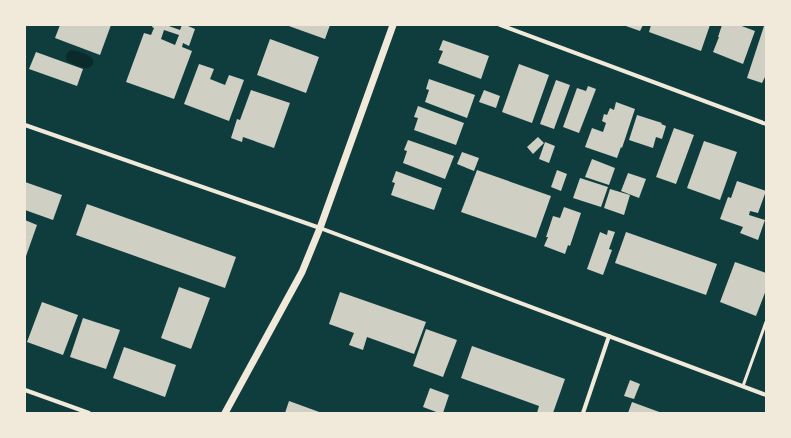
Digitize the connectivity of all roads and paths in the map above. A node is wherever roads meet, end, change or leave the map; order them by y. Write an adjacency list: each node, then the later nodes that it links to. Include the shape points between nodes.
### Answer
1 (393, 25): 5 (street)
2 (500, 25): 3 (street)
3 (766, 124)
4 (25, 125): 5 (street)
5 (320, 228): 7 (street); 12 (street, via 302,272)
6 (766, 322): 8 (lane)
7 (609, 336): 8 (street); 13 (street)
8 (742, 386): 10 (street)
9 (25, 390): 11 (street)
10 (766, 395)
11 (89, 413)
12 (224, 413)
13 (583, 413)

